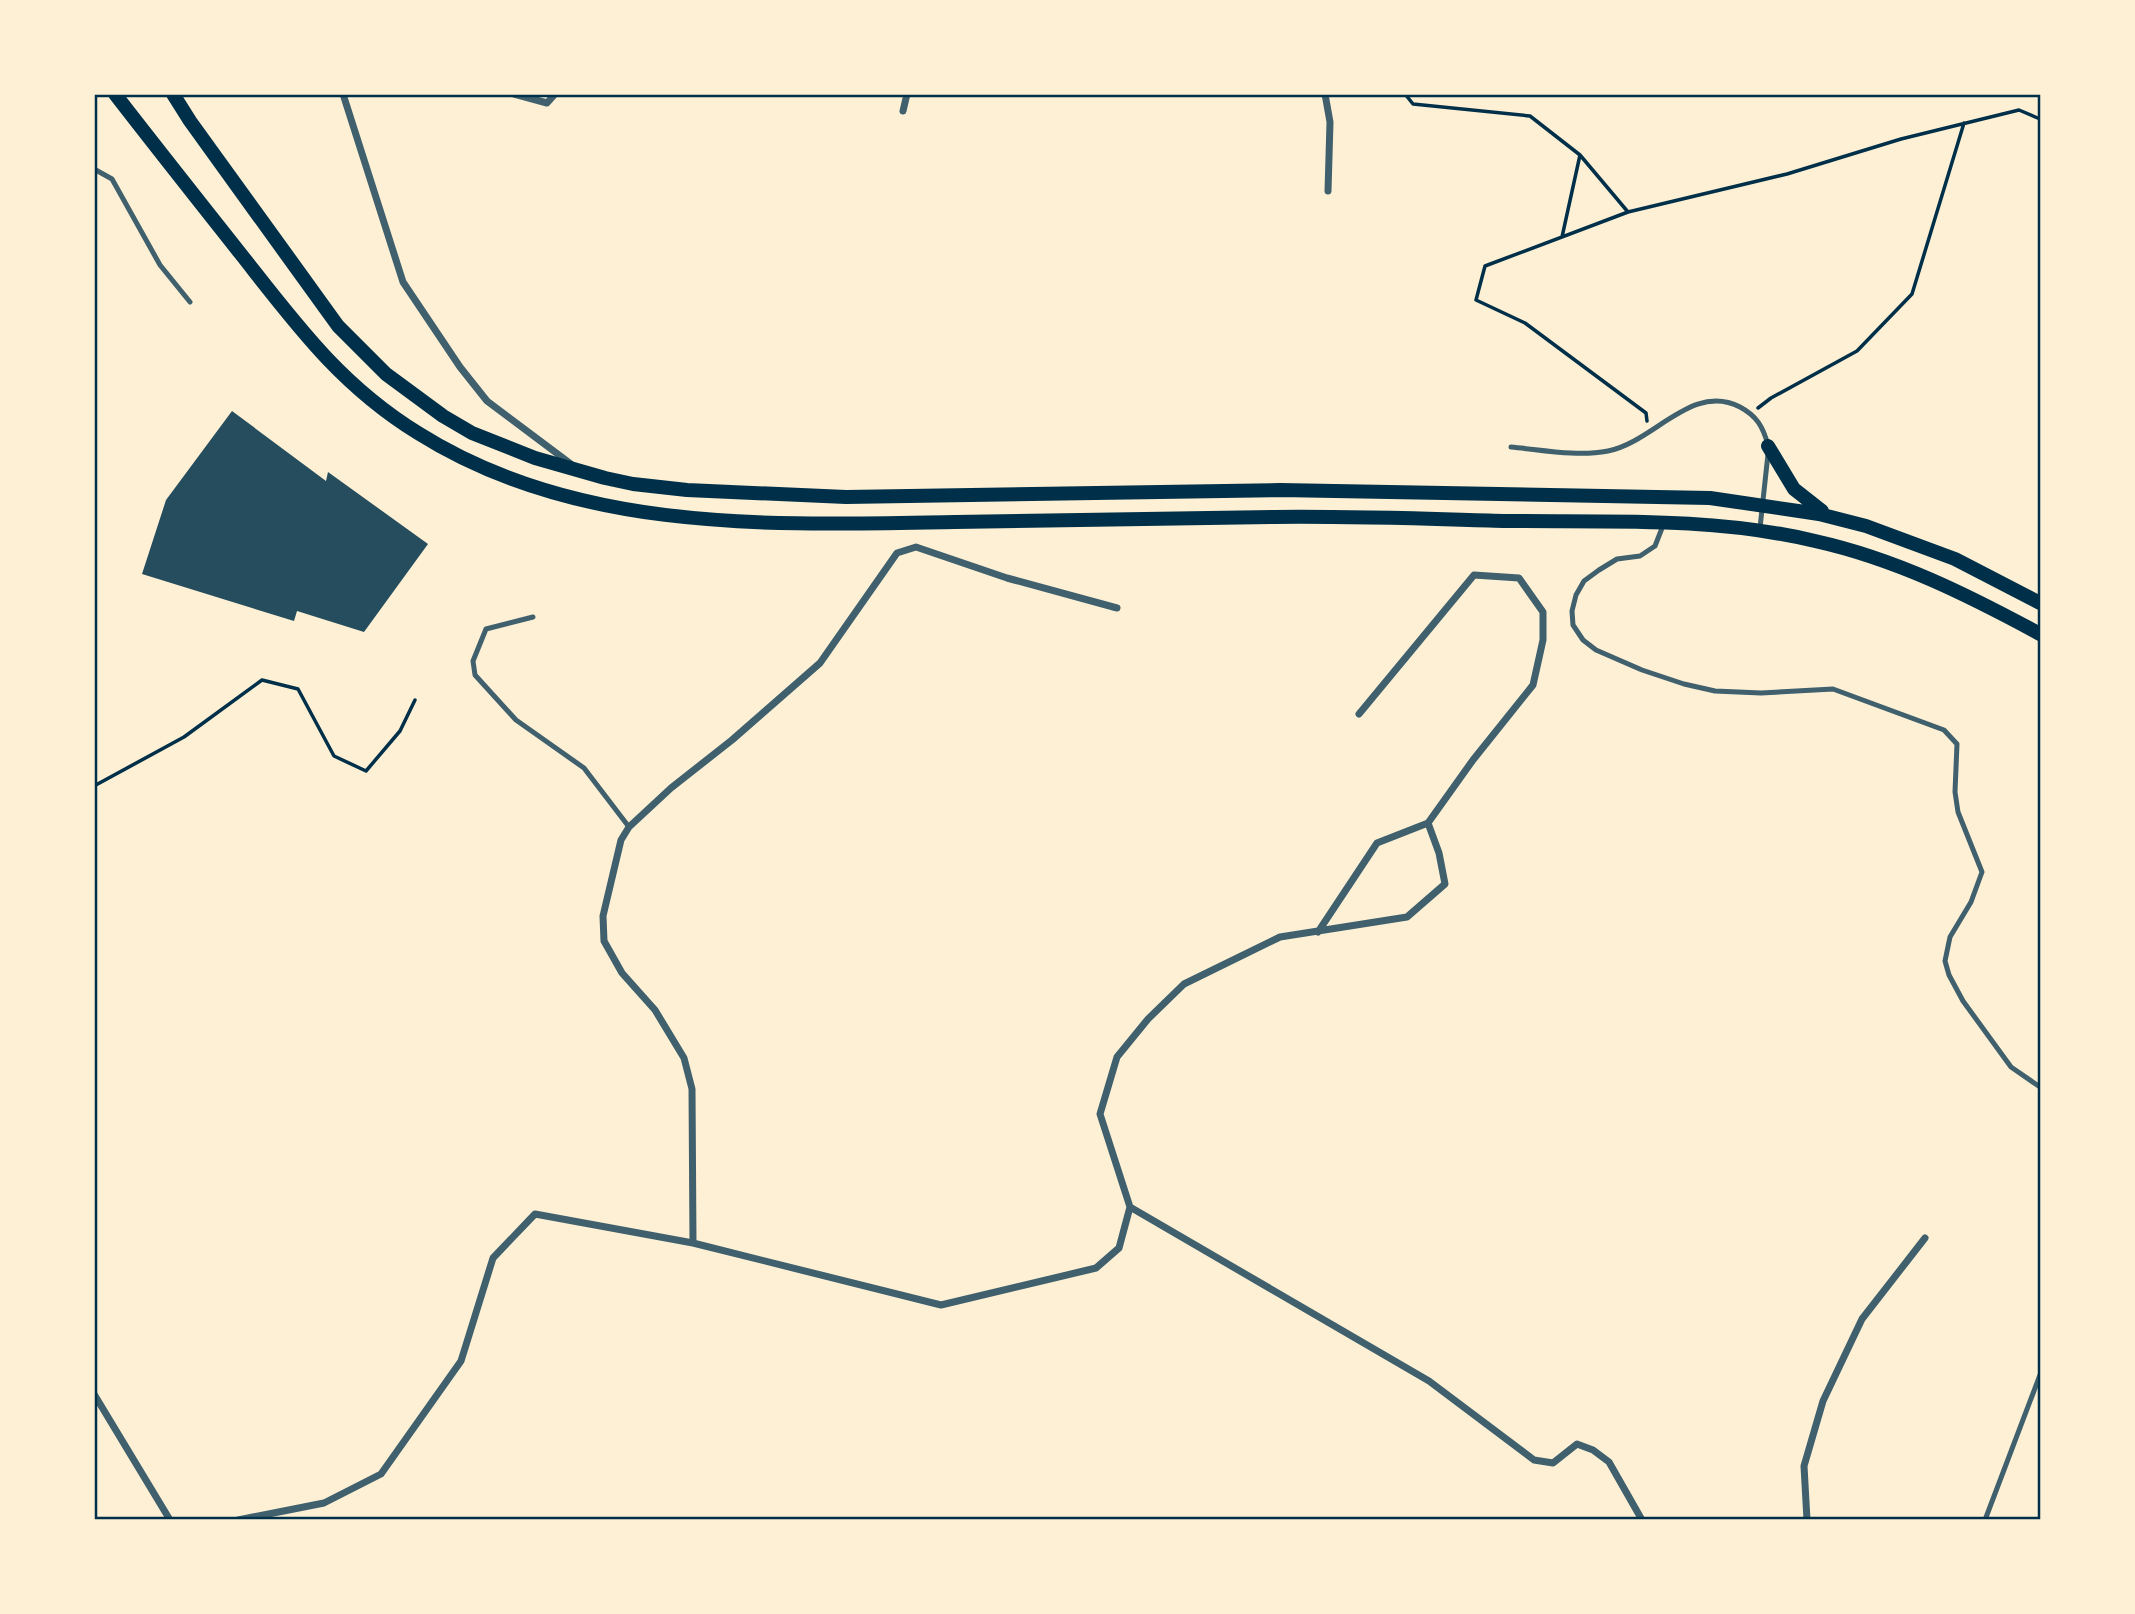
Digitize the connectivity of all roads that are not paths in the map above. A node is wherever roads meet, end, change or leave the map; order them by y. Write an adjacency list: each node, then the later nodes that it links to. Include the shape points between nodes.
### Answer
1 (115, 94): 17 (main road, via 304,334 351,384 421,435 461,457 557,493 641,513 750,522 1280,517)
2 (173, 94): 14 (main road, via 338,326 386,374 472,433)
3 (343, 94): 14 (street, via 403,282 487,401)
4 (514, 94): 5 (street, via 547,103)
5 (555, 94)
6 (907, 94): 8 (street)
7 (1325, 94): 10 (street, via 1330,122)
8 (903, 111)
9 (94, 169): 11 (lane, via 112,179 160,265)
10 (1328, 191)
11 (190, 302)
12 (1768, 446): 13 (lane, via 1763,428 1751,413 1716,400 1700,402 1609,451); 15 (lane); 16 (main road, via 1794,489)
13 (1511, 447)
14 (582, 472): 15 (main road, via 656,488 751,495 1280,490 1665,496)
15 (1762, 504): 16 (main road); 18 (lane)
16 (1832, 517): 19 (main road, via 1955,559)
17 (1664, 523): 18 (main road); 27 (lane, via 1655,546 1640,556 1617,559 1584,581 1576,595 1573,625 1596,650 1684,684 1715,691 1833,689 1944,730 1957,744 1958,812 1982,872 1950,937 1945,961 1963,1001 2011,1067)
18 (1760, 531): 22 (main road, via 1813,540 1909,570)
19 (2040, 603)
20 (1117, 608): 25 (street, via 1007,579 916,547 897,553 820,663)
21 (533, 617): 25 (lane, via 486,629 473,661 475,676 516,720 584,768)
22 (2040, 634)
23 (1359, 714): 24 (street, via 1474,575 1519,578 1544,612 1533,685)
24 (1428, 823): 26 (street, via 1377,843); 26 (street, via 1445,884 1407,917)
25 (629, 827): 30 (street, via 611,876 603,916 604,942 684,1058 692,1088)
26 (1318, 932): 28 (street, via 1280,937 1184,984 1117,1057 1100,1114)
27 (2040, 1087)
28 (1130, 1207): 30 (street, via 1119,1248 1096,1268 941,1305); 35 (street, via 1429,1381 1534,1460 1553,1463 1577,1444 1592,1450 1609,1462)
29 (1925, 1238): 36 (street, via 1861,1319 1823,1401 1804,1466)
30 (693, 1243): 34 (street, via 535,1214 493,1258 461,1361 381,1474 324,1503)
31 (2040, 1375): 37 (lane)
32 (94, 1394): 33 (street)
33 (170, 1520)
34 (238, 1520)
35 (1642, 1520)
36 (1807, 1520)
37 (1985, 1520)

